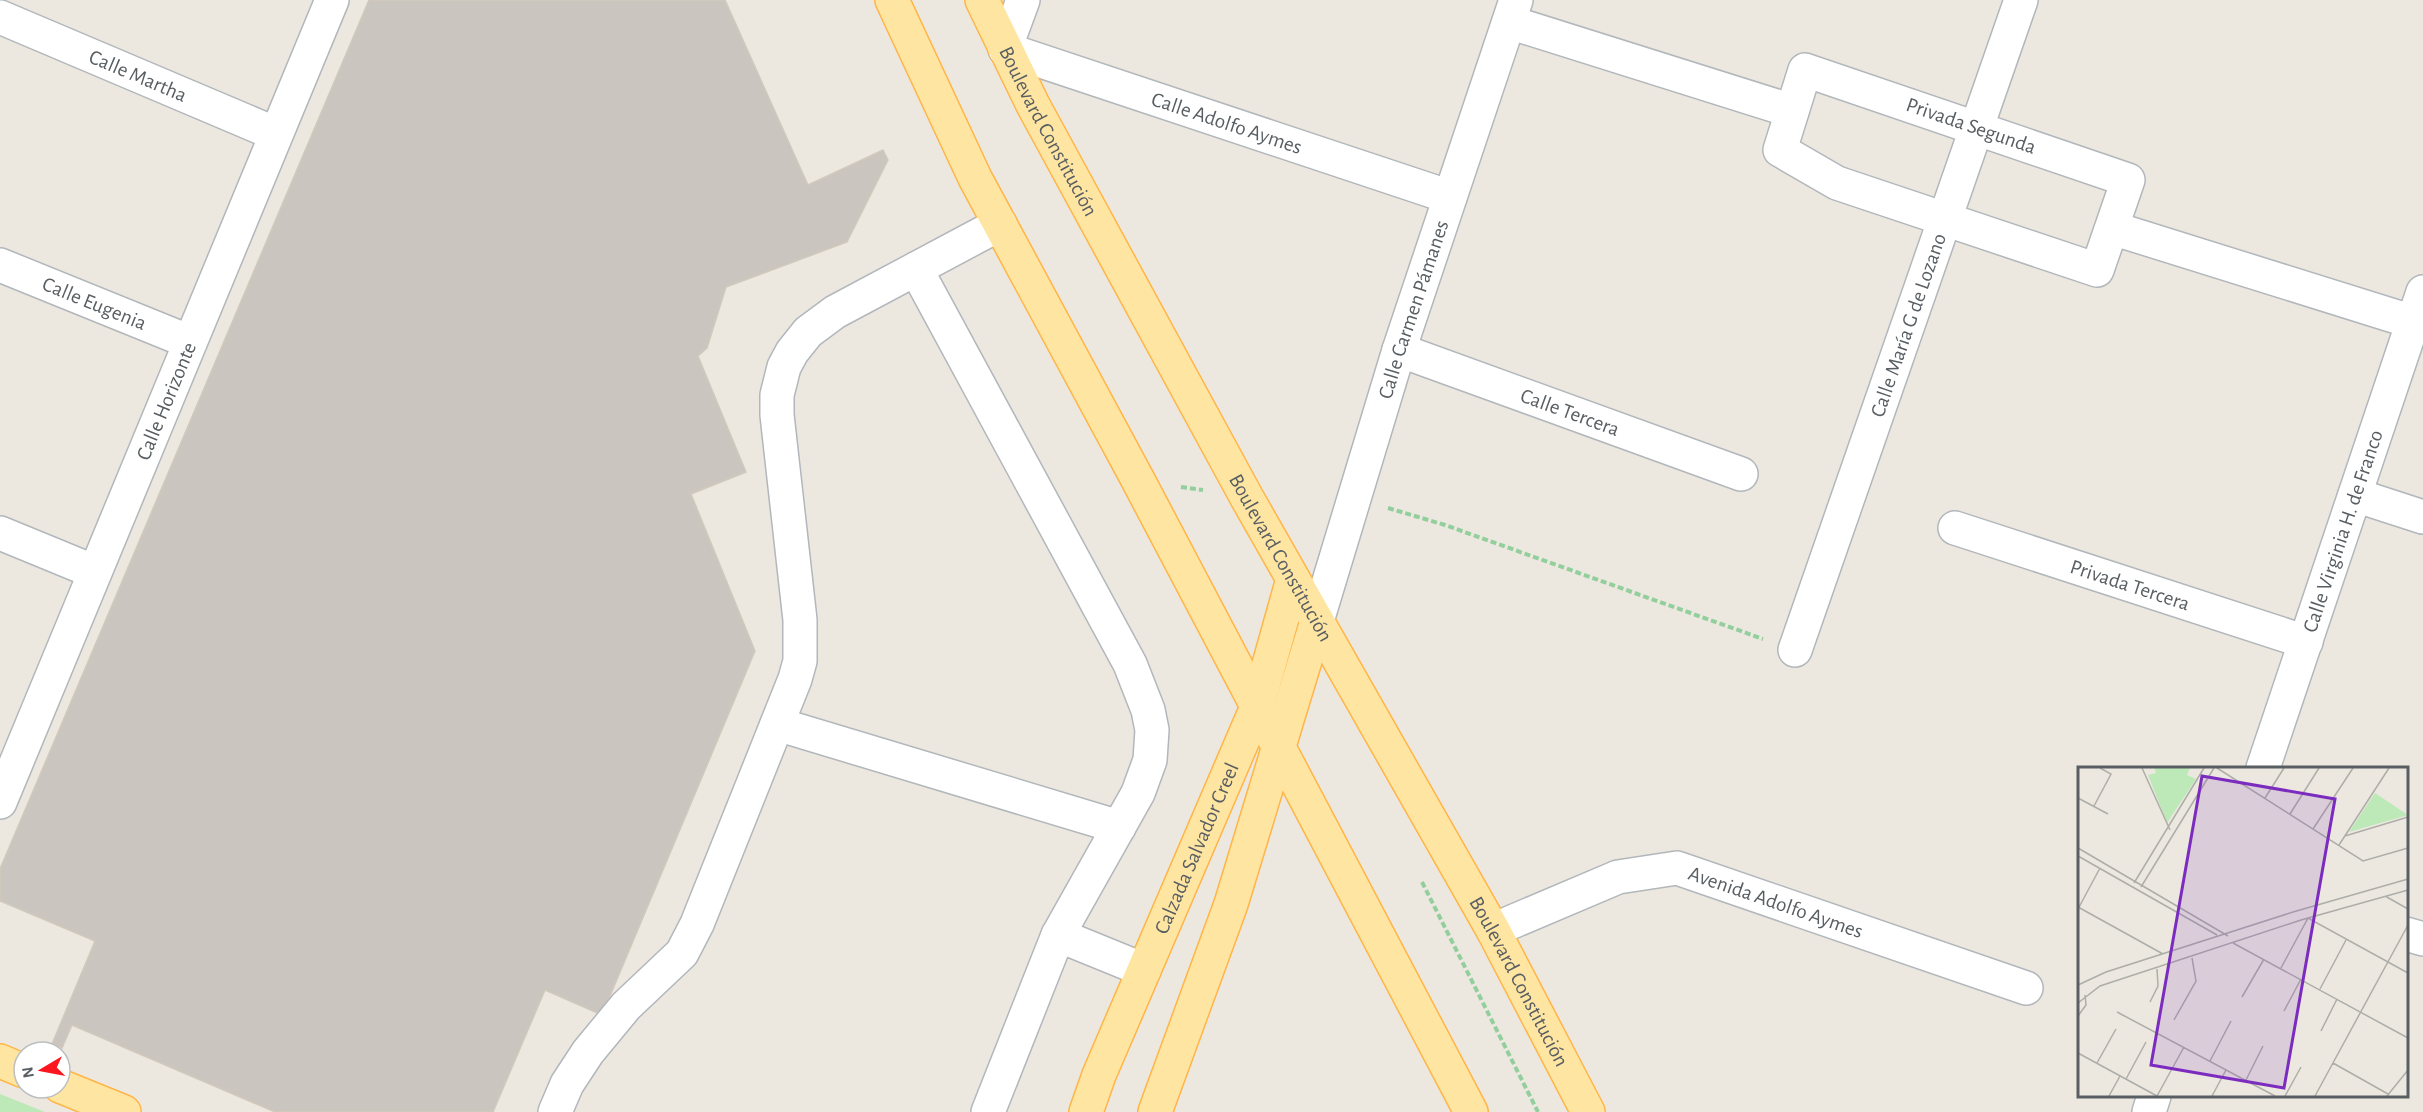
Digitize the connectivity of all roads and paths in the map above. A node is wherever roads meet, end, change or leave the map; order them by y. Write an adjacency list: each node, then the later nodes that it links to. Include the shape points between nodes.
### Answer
1 (332, 0): 11 (street, Calle Horizonte)
2 (892, 0): 14 (main road)
3 (982, 0): 8 (main road, Boulevard Constitución)
4 (1023, 0): 8 (street)
5 (2021, 0): 10 (street, Calle María G de Lozano)
6 (1513, 11): 9 (street); 12 (street, Calle Carmen Pámanes)
7 (0, 17): 11 (street, Calle Martha)
8 (1005, 49): 12 (street, Calle Adolfo Aymes); 24 (main road, Boulevard Constitución)
9 (1792, 111): 10 (street, Privada Segunda, via 1805,70); 13 (street, Privada Segunda, via 1780,150 1837,183)
10 (1976, 127): 13 (street, Calle María G de Lozano); 15 (street, Privada Segunda, via 2128,180)
11 (276, 134): 19 (street, Calle Horizonte)
12 (1450, 197): 20 (street, Calle Carmen Pámanes)
13 (1944, 220): 15 (street, Privada Segunda, via 2097,270); 33 (street, Calle María G de Lozano)
14 (1000, 224): 17 (street); 22 (main road)
15 (2112, 228): 18 (street)
16 (0, 265): 19 (street, Calle Eugenia)
17 (916, 269): 35 (street, via 821,320 792,352 779,381 778,434 801,642 795,679); 39 (street, via 1130,664 1148,710 1152,730 1150,760 1138,793)
18 (2418, 307): 23 (street, Calle Virginia H. de Franco)
19 (190, 342): 29 (street, Calle Horizonte)
20 (1399, 350): 21 (street, Calle Tercera); 25 (street, Calle Carmen Pámanes)
21 (1741, 474)
22 (1138, 480): 24 (path); 34 (main road)
23 (2355, 495): 26 (street); 32 (street, Calle Virginia H. de Franco)
24 (1247, 498): 30 (main road, Boulevard Constitución)
25 (1353, 498): 31 (street, Calle Carmen Pámanes); 33 (path, via 1445,525)
26 (2423, 518)
27 (1954, 528): 32 (street, Privada Tercera)
28 (0, 533): 29 (street)
29 (95, 572): 38 (street, Calle Horizonte)
30 (1293, 579): 31 (main road, Boulevard Constitución); 34 (main road, Calzada Salvador Creel)
31 (1317, 621): 36 (main road, Calzada Salvador Creel); 40 (main road, Boulevard Constitución)
32 (2306, 642): 37 (street, Calle Virginia H. de Franco)
33 (1795, 650)
34 (1257, 707): 36 (main road); 44 (main road, Calzada Salvador Creel)
35 (777, 724): 39 (street); 49 (street, via 698,924 682,953 626,1006 588,1052)
36 (1278, 747): 52 (main road, Calzada Salvador Creel, via 1231,904); 53 (main road)
37 (2264, 767)
38 (1, 799)
39 (1119, 826): 41 (street)
40 (1493, 930): 45 (street, Avenida Adolfo Aymes, via 1618,877 1677,868); 54 (main road, Boulevard Constitución)
41 (1058, 935): 44 (street); 50 (street)
42 (2408, 935): 43 (street)
43 (2423, 939)
44 (1144, 970): 51 (main road, Calzada Salvador Creel)
45 (2026, 988)
46 (72, 1091): 48 (main road)
47 (2153, 1097): 55 (street)
48 (124, 1112)
49 (555, 1112)
50 (988, 1112)
51 (1086, 1112)
52 (1155, 1112)
53 (1471, 1112)
54 (1588, 1112)
55 (2149, 1112)

